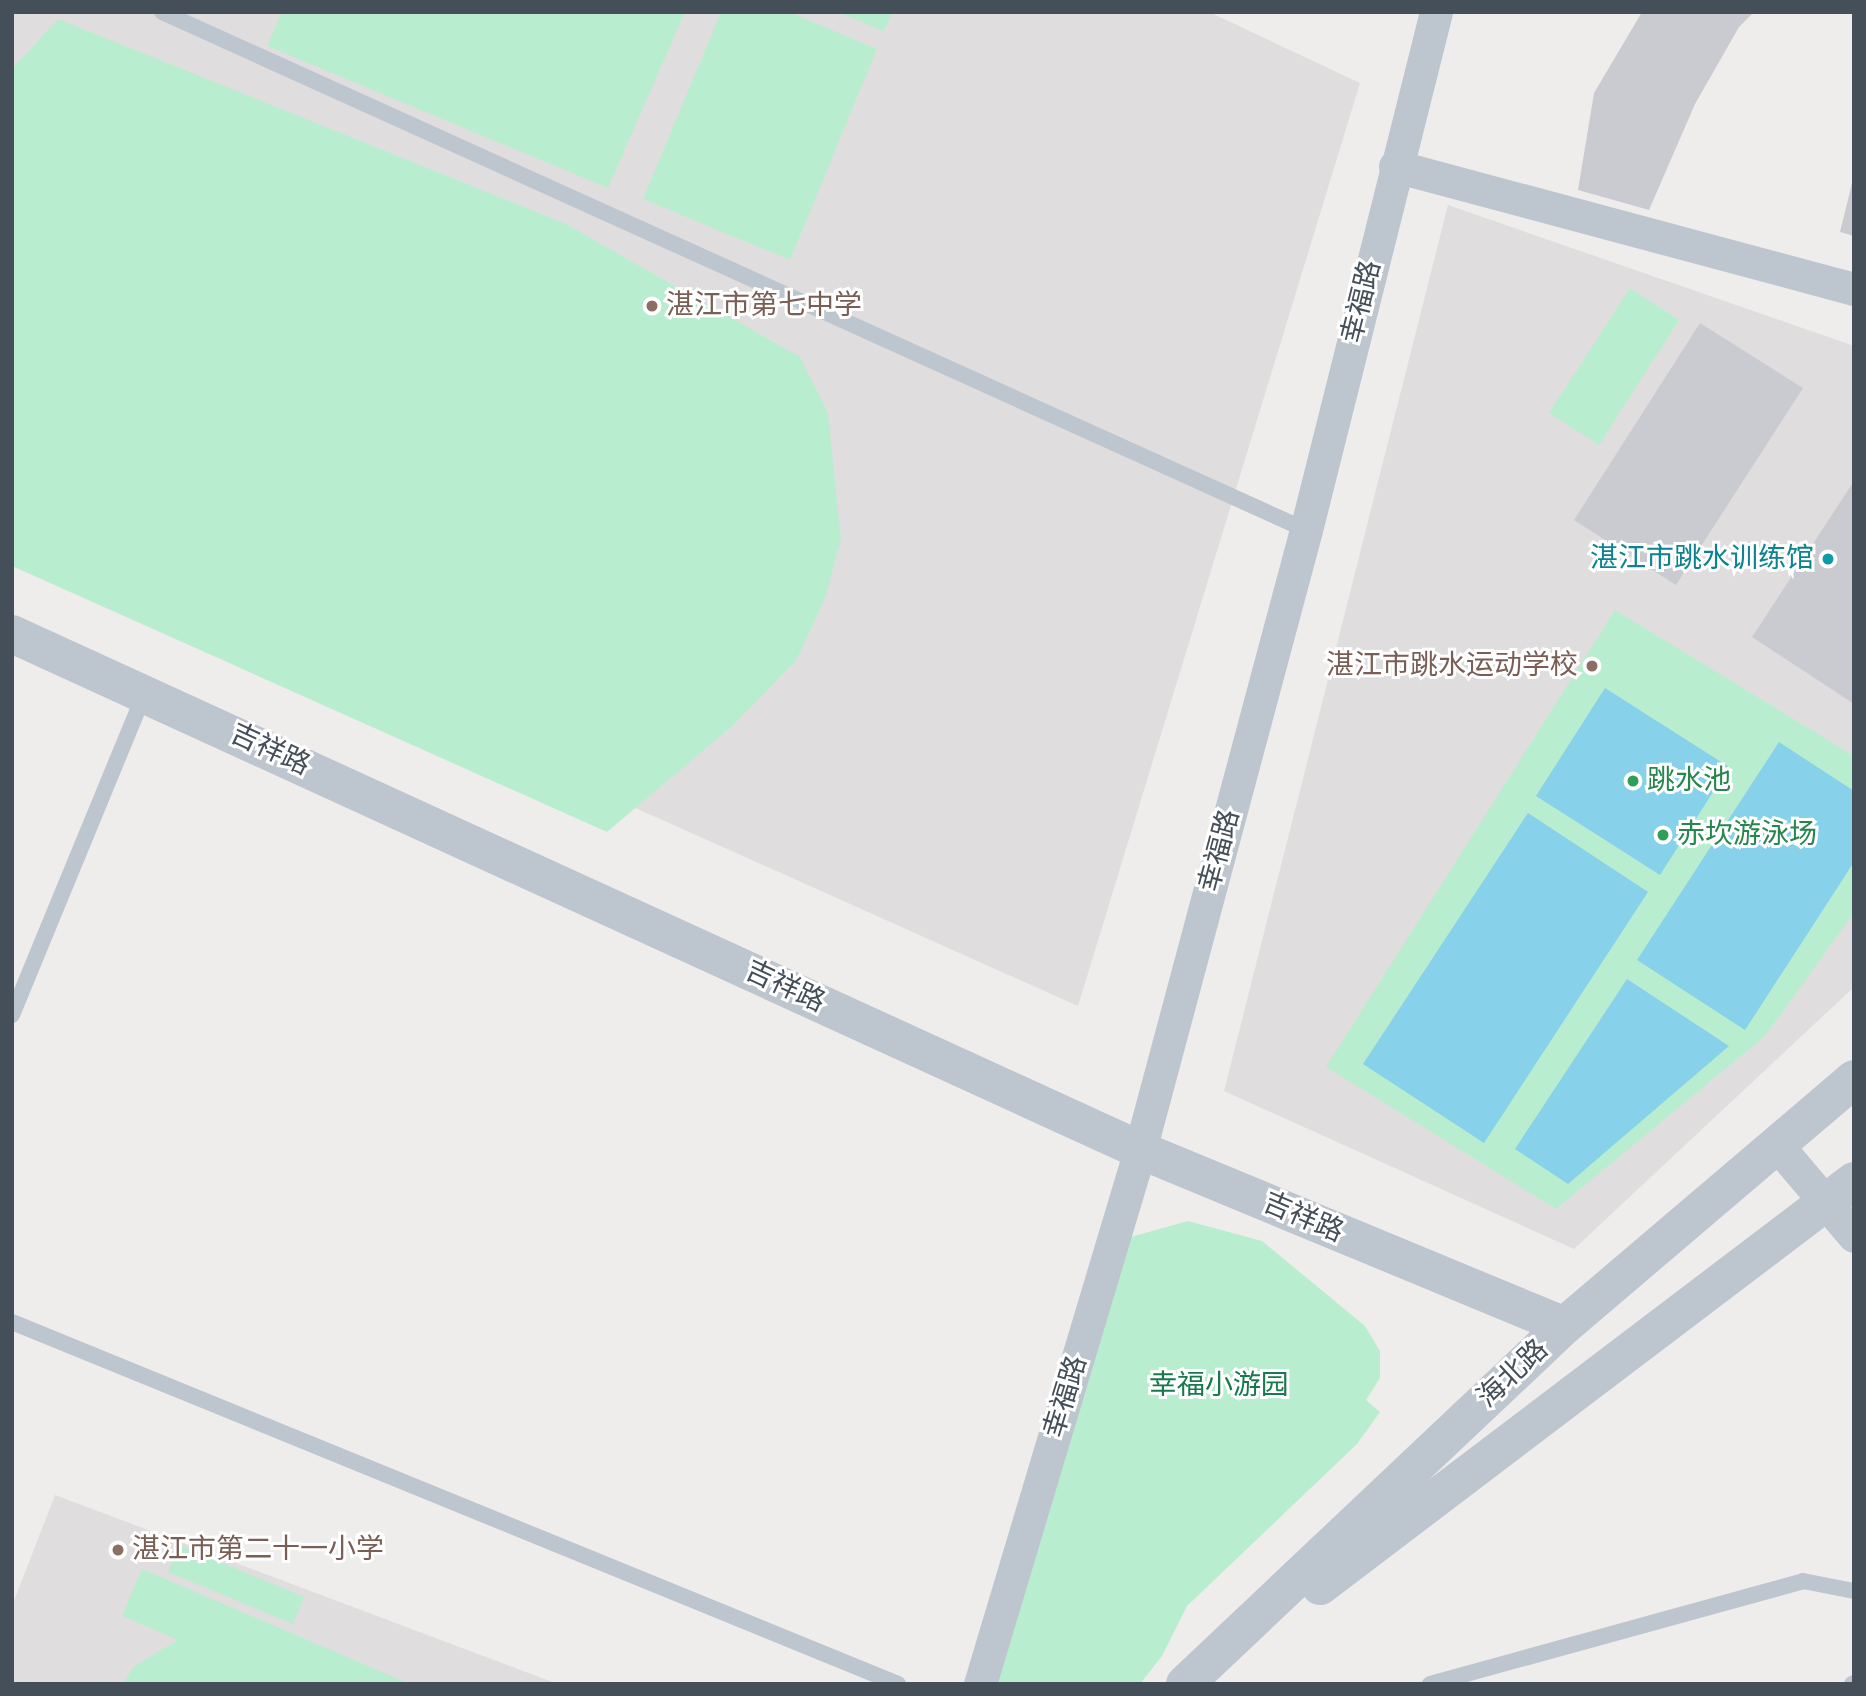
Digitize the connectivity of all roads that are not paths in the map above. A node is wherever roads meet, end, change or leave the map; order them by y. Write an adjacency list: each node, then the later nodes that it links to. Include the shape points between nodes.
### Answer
1 (162, 12): 5 (lane)
2 (1436, 12): 3 (street, 幸福路)
3 (1395, 166): 4 (street); 5 (street, 幸福路)
4 (1854, 289)
5 (1306, 530): 11 (street, 幸福路)
6 (12, 634): 7 (street, 吉祥路)
7 (145, 692): 8 (lane); 11 (street, 吉祥路)
8 (12, 1014)
9 (1854, 1079): 10 (street, 海北路)
10 (1777, 1145): 12 (street); 15 (street, 海北路)
11 (1140, 1150): 15 (street, 吉祥路); 18 (street, 幸福路)
12 (1840, 1192): 13 (street); 19 (street, 海北路)
13 (1854, 1236)
14 (12, 1322): 17 (lane)
15 (1563, 1326): 19 (street, 海北路)
16 (1854, 1591): 20 (lane, via 1802,1581)
17 (898, 1684)
18 (980, 1684)
19 (1188, 1684)
20 (1430, 1684)

